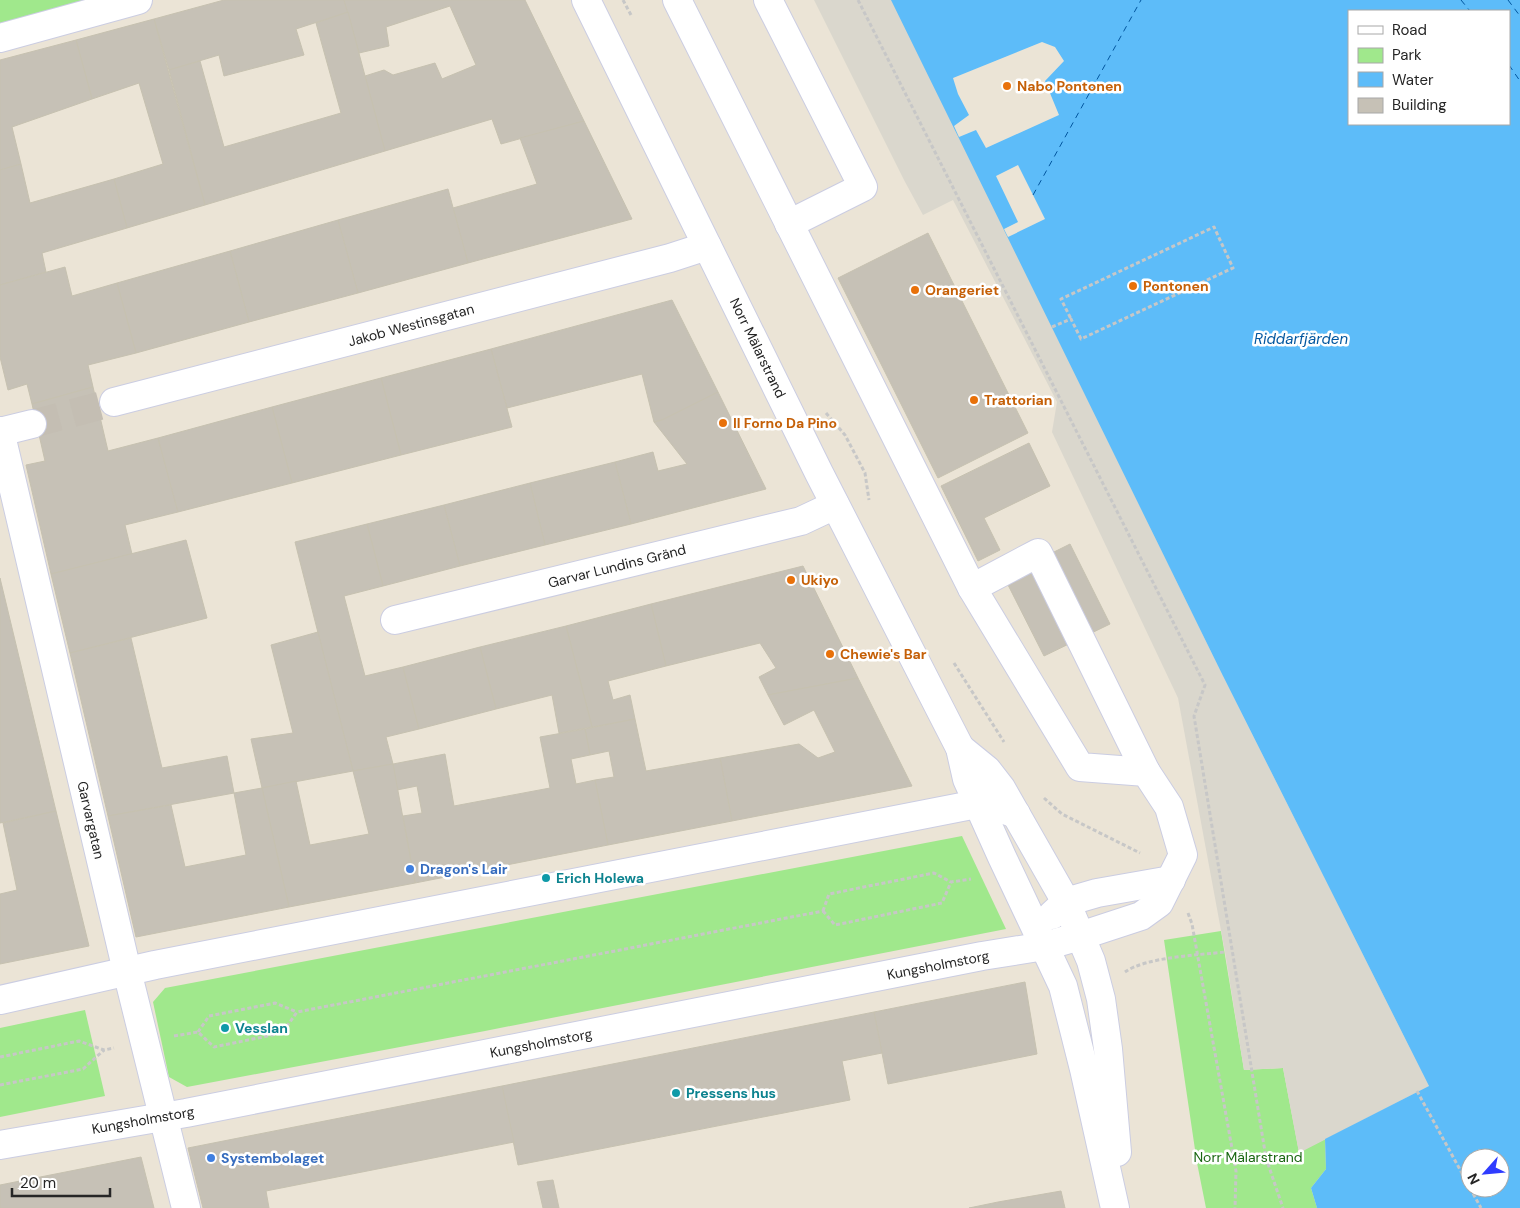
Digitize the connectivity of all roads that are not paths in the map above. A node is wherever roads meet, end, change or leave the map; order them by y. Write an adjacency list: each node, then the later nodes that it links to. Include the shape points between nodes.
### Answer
1 (138, 0): 5 (street)
2 (586, 0): 7 (street, Norr Mälarstrand)
3 (677, 0): 6 (street)
4 (768, 0): 6 (street, via 863,187)
5 (0, 38)
6 (789, 224): 12 (street)
7 (707, 246): 8 (street, Jakob Westinsgatan); 11 (street, Norr Mälarstrand)
8 (114, 402)
9 (32, 424): 10 (street)
10 (0, 431): 22 (street, Garvargatan)
11 (836, 505): 13 (street, Garvar Lundins Gränd, via 801,522); 14 (street, Norr Mälarstrand)
12 (972, 588): 15 (street, via 1080,766); 15 (street, via 1038,553)
13 (395, 620)
14 (960, 748): 16 (street, Norr Mälarstrand); 17 (street, Norr Mälarstrand, via 987,770)
15 (1146, 772): 18 (street, via 1169,807 1183,855)
16 (977, 804): 17 (street); 21 (street, Norr Mälarstrand); 22 (street)
17 (1016, 814): 19 (street, Norr Mälarstrand)
18 (1171, 880): 19 (street); 20 (street, Kungsholmstorg, via 1159,903 1140,916)
19 (1066, 902): 20 (street, Norr Mälarstrand); 21 (street, via 1050,918)
20 (1080, 936): 21 (street, Kungsholmstorg); 28 (street, Norr Mälarstrand, via 1101,999)
21 (1045, 946): 24 (street, Kungsholmstorg); 27 (street, Norr Mälarstrand, via 1063,986)
22 (127, 971): 23 (street); 24 (street, Garvargatan)
23 (0, 1000)
24 (163, 1117): 25 (street, Kungsholmstorg); 26 (street, Garvargatan)
25 (0, 1145)
26 (186, 1208)
27 (1115, 1208)
28 (1122, 1208)

